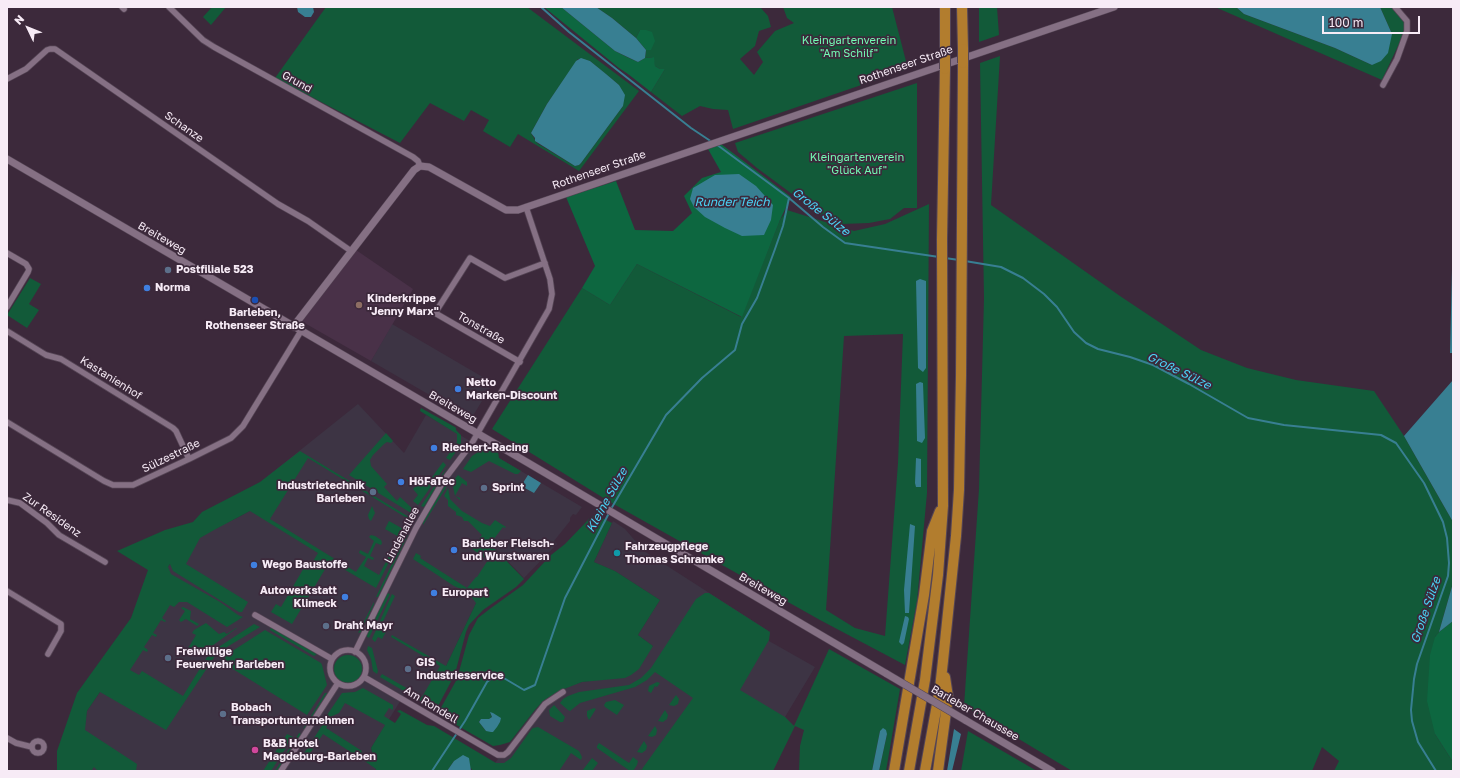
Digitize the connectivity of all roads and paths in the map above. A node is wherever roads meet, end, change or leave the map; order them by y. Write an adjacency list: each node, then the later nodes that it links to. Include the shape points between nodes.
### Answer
1 (169, 7): 9 (street, Grund, via 214,48 413,157)
2 (945, 7): 23 (highway, bridge, via 942,239)
3 (962, 7): 30 (highway, bridge, via 959,490)
4 (1114, 7): 10 (street, Rothenseer Straße)
5 (1395, 7): 7 (street, via 1407,21 1407,31 1397,59)
6 (7, 79): 11 (street, Schanze, via 26,68 47,50 55,49 278,204)
7 (1383, 85)
8 (7, 160): 15 (street, Breiteweg)
9 (420, 166): 10 (street, Rothenseer Straße, via 429,167 506,210); 11 (street, via 414,170)
10 (526, 207): 13 (street, Lindenallee)
11 (351, 251): 15 (street)
12 (7, 253): 14 (street, via 26,264 29,269)
13 (545, 263): 18 (street, Lindenallee, via 552,294 549,309); 18 (street, Tonstraße, via 504,278 470,258 435,313)
14 (7, 307)
15 (293, 326): 17 (street, Breiteweg)
16 (7, 331): 21 (street, Kastanienhof, via 46,354 61,359 173,428)
17 (301, 331): 20 (street, Breiteweg); 21 (street, Sülzestraße, via 240,430 231,438)
18 (520, 362): 20 (street, Lindenallee)
19 (7, 422): 21 (street, Sülzestraße, via 113,485 133,485)
20 (478, 434): 27 (street, Lindenallee, via 444,480 416,528); 31 (street, Breiteweg)
21 (189, 459)
22 (7, 500): 24 (street, Zur Residenz, via 20,503 60,535)
23 (943, 506): 38 (highway, via 932,531 924,595); 39 (highway, via 938,575 926,673)
24 (105, 562)
25 (7, 591): 28 (street, via 61,624 61,631)
26 (255, 615): 29 (street)
27 (355, 652): 29 (street, via 342,651); 32 (street, via 365,663)
28 (48, 654)
29 (332, 659): 33 (street, via 330,670)
30 (943, 661): 40 (highway); 41 (highway, via 948,697)
31 (887, 674): 42 (street, Barleber Chaussee, bridge)
32 (364, 677): 33 (street, via 352,686); 34 (street, Am Rondell, via 498,755 508,752 545,704)
33 (338, 684): 37 (street)
34 (563, 692)
35 (7, 738): 36 (street, via 16,744)
36 (32, 747)
37 (281, 771)
38 (894, 771)
39 (909, 771)
40 (925, 771)
41 (938, 771)
42 (1052, 771)

